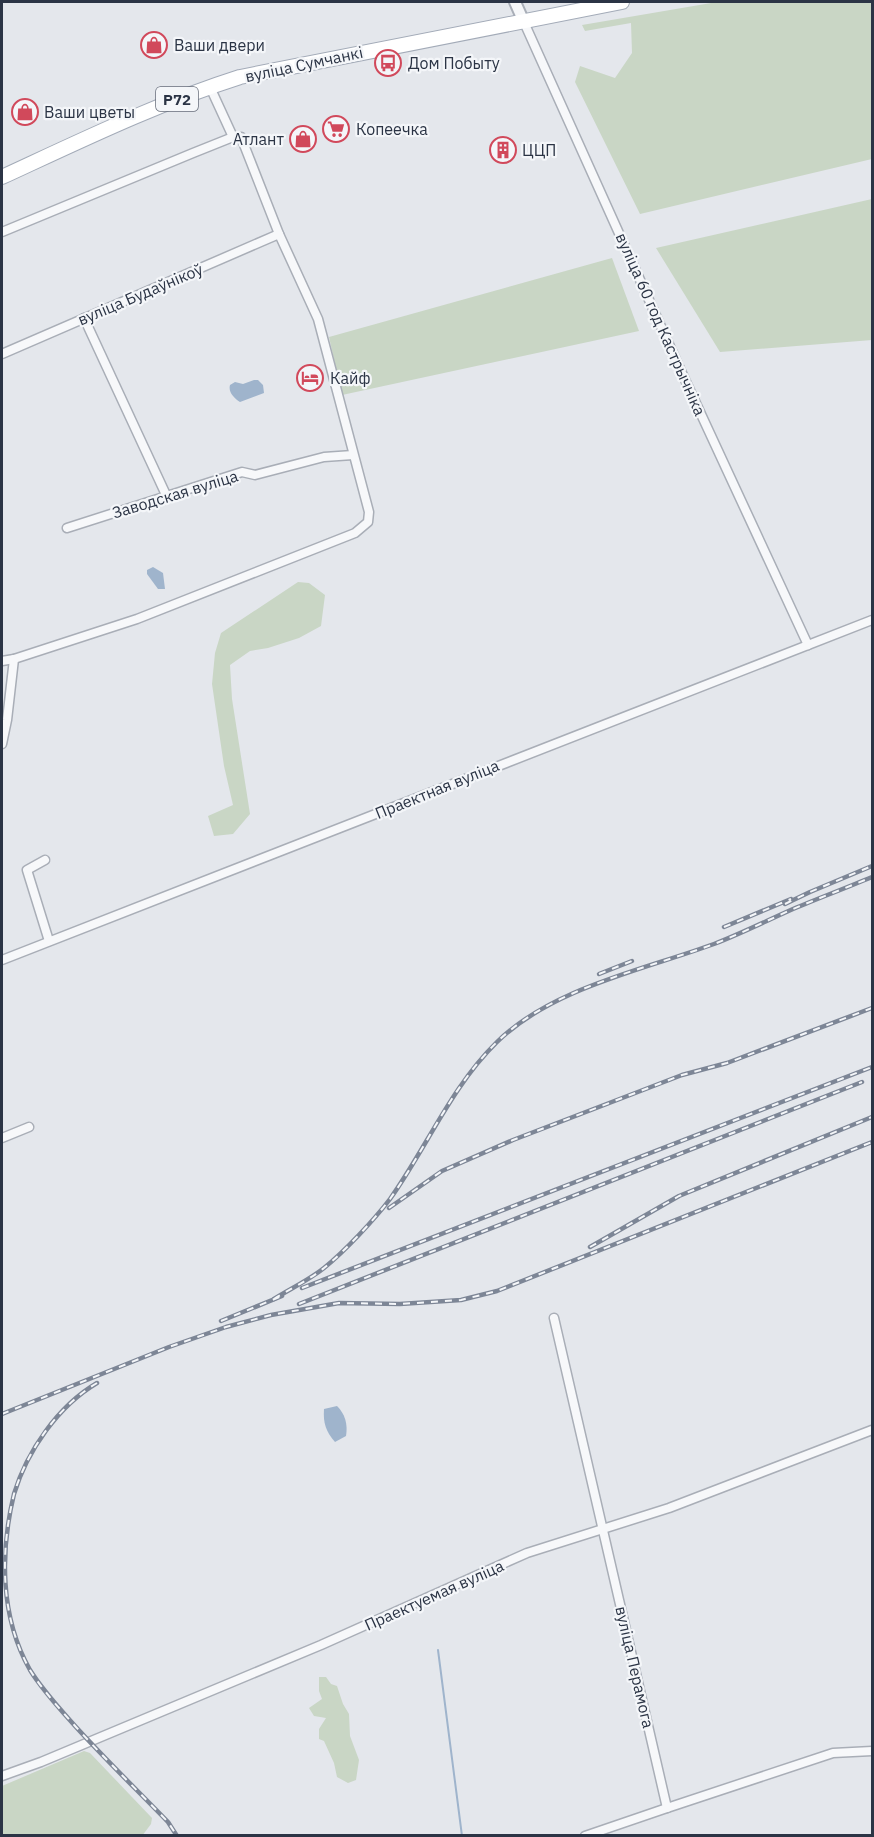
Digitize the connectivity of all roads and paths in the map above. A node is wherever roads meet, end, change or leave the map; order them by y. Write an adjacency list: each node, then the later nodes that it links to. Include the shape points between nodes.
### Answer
1 (515, 2): 3 (street, вуліца 60 год Кастрычніка)
2 (622, 2): 3 (main road, вуліца Сумчанкі / Р72)
3 (523, 20): 4 (main road, вуліца Сумчанкі / Р72, via 240,77); 15 (street, вуліца 60 год Кастрычніка)
4 (210, 87): 5 (street); 6 (main road, вуліца Сумчанкі / Р72)
5 (233, 137): 7 (street); 8 (street, via 240,137)
6 (2, 177)
7 (2, 232)
8 (279, 234): 9 (street, вуліца Будаўнікоў); 11 (street, via 318,319)
9 (84, 318): 10 (street, вуліца Будаўнікоў); 12 (street)
10 (2, 354)
11 (353, 455): 12 (street, Заводская вуліца, via 324,457 255,476 242,472); 16 (street, via 369,512 368,522 356,533 137,619)
12 (167, 497): 13 (street, Заводская вуліца)
13 (67, 528)
14 (873, 620): 15 (street, Праектная вуліца)
15 (808, 645): 20 (street, Праектная вуліца)
16 (14, 659): 17 (street); 18 (street)
17 (2, 661)
18 (2, 744)
19 (45, 860): 20 (street, via 27,870)
20 (49, 941): 21 (street, Праектная вуліца)
21 (2, 960)
22 (29, 1127): 23 (street)
23 (2, 1138)
24 (554, 1318): 26 (street, вуліца Перамога)
25 (873, 1430): 26 (street, Праектуемая вуліца)
26 (604, 1530): 28 (street, Праектуемая вуліца, via 527,1553 289,1659); 29 (street, вуліца Перамога)
27 (873, 1751): 29 (street, via 833,1753)
28 (2, 1776)
29 (667, 1808): 30 (street)
30 (585, 1836)

